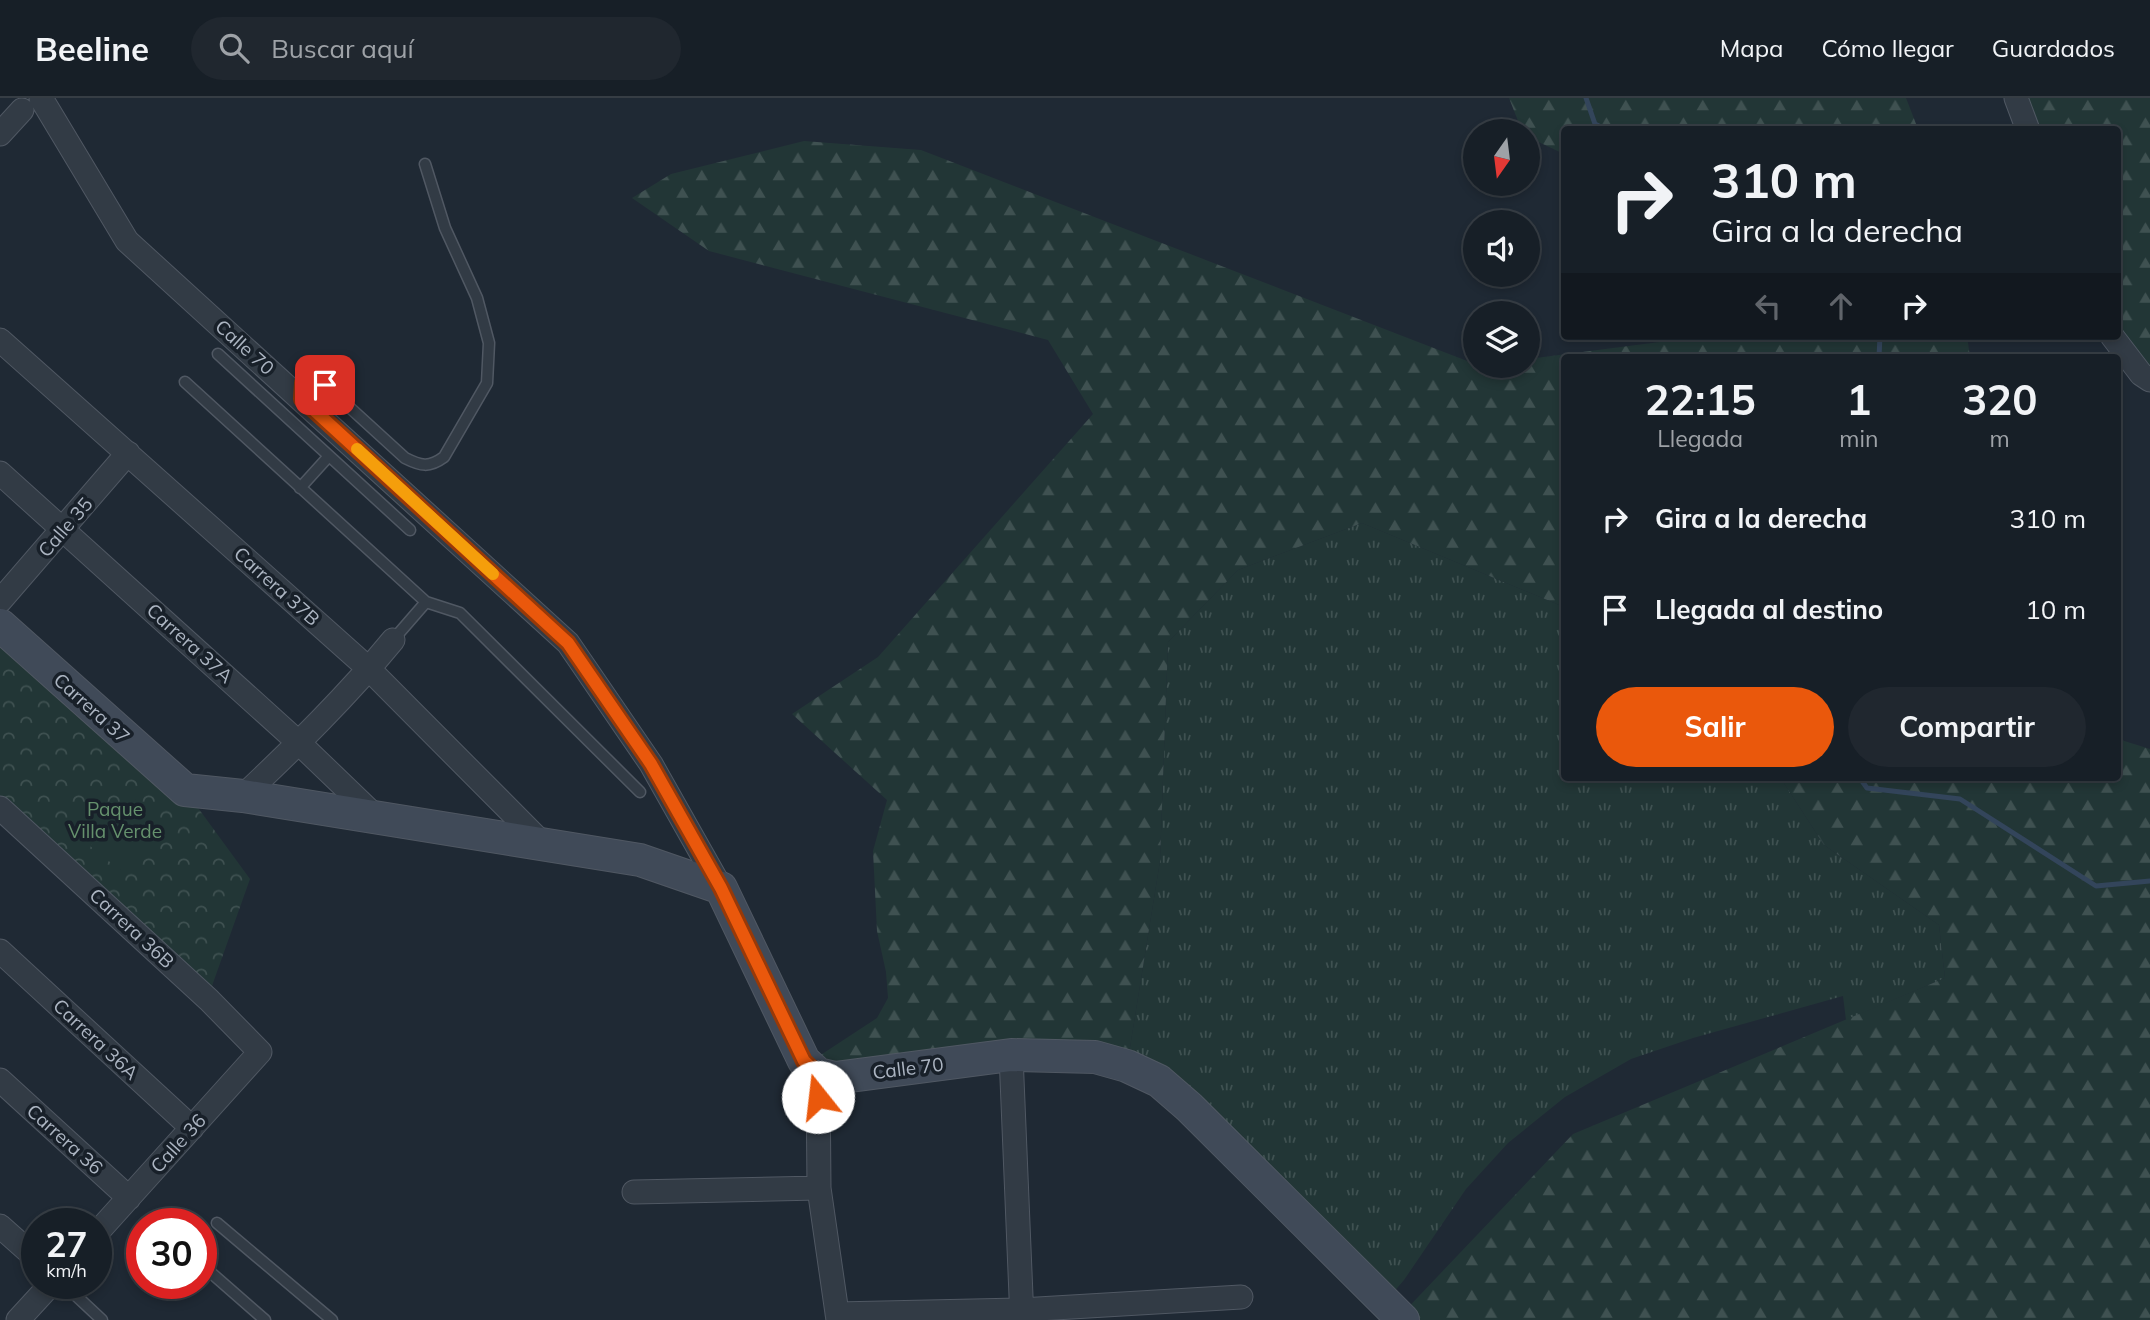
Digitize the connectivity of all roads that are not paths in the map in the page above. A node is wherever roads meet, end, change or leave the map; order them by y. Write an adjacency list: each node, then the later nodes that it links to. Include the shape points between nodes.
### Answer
1 (2016, 98): 3 (street)
2 (32, 104): 4 (street); 11 (street, Calle 70, via 127,241)
3 (2026, 126)
4 (0, 134)
5 (425, 164): 11 (lane, via 445,228 477,298 489,343 486,383 444,457 433,465 420,466 405,458 325,385 303,383)
6 (0, 340): 12 (street, Carrera 37B)
7 (2115, 340): 9 (street, via 2140,374)
8 (218, 354): 13 (lane)
9 (2150, 380)
10 (184, 382): 15 (lane)
11 (302, 399): 29 (street, Calle 70, via 568,643 651,764)
12 (128, 453): 16 (street, Calle 35); 22 (street, Carrera 37B)
13 (329, 456): 15 (lane); 17 (lane)
14 (0, 473): 16 (street, Carrera 37A)
15 (300, 488): 19 (lane)
16 (64, 529): 18 (street, Calle 35); 23 (street, Carrera 37A)
17 (410, 530)
18 (0, 601)
19 (426, 602): 21 (lane); 24 (lane, via 460,613)
20 (0, 625): 25 (main road, Carrera 37, via 185,790)
21 (393, 640): 22 (street)
22 (369, 669): 23 (street); 28 (street, Carrera 37B)
23 (299, 743): 25 (street); 27 (street, Carrera 37A)
24 (640, 792)
25 (243, 796): 27 (main road)
26 (0, 808): 31 (street, Carrera 36B)
27 (376, 817): 28 (main road)
28 (544, 844): 29 (main road, via 640,860)
29 (721, 888): 33 (main road, Calle 70, via 804,1061)
30 (0, 951): 35 (street, Carrera 36A)
31 (260, 1052): 35 (street, Calle 36)
32 (1011, 1055): 33 (main road, Calle 70, via 835,1078); 47 (street); 53 (main road, Calle 70, via 1095,1057 1158,1082 1209,1126)
33 (818, 1074): 36 (street)
34 (0, 1080): 38 (street, Carrera 36)
35 (192, 1128): 38 (street, Calle 36)
36 (819, 1188): 37 (street); 48 (street)
37 (634, 1192)
38 (129, 1198): 39 (street, Calle 36)
39 (112, 1217)
40 (217, 1223): 52 (lane)
41 (0, 1226): 42 (street)
42 (21, 1245)
43 (217, 1278): 51 (lane)
44 (1241, 1297): 47 (street)
45 (44, 1299): 49 (street)
46 (77, 1299): 50 (lane)
47 (1021, 1315): 48 (street)
48 (837, 1317)
49 (18, 1320)
50 (102, 1320)
51 (265, 1320)
52 (332, 1320)
53 (1403, 1320)

